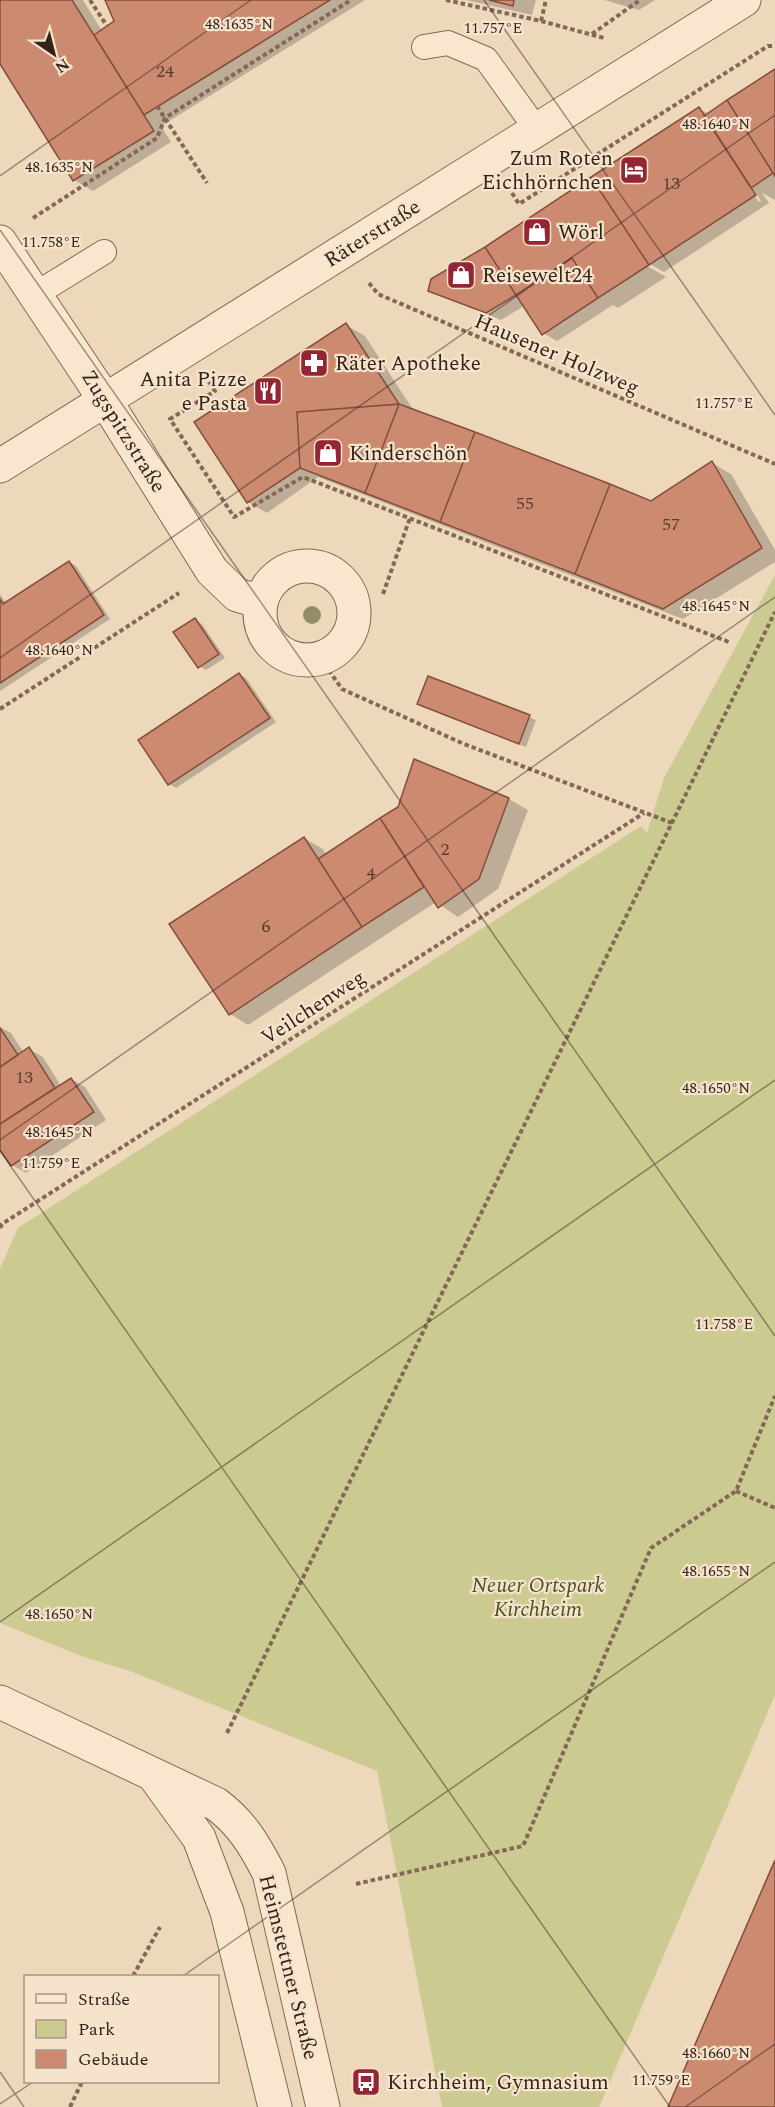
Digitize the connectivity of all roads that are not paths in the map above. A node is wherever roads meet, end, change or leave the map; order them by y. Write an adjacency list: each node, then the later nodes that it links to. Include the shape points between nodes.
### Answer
1 (744, 0): 3 (street, Räterstraße)
2 (424, 47): 3 (lane, via 448,43 486,59)
3 (537, 130): 7 (street, Räterstraße)
4 (0, 242): 6 (street, Zugspitzstraße)
5 (104, 252): 6 (lane)
6 (36, 294): 7 (street, Zugspitzstraße)
7 (105, 400): 8 (street, Räterstraße); 9 (street, Zugspitzstraße, via 212,571 237,595)
8 (0, 466)
9 (261, 602): 9 (street, via 278,576 306,566 321,568 336,575 346,586 354,617 350,632 340,645 320,658 297,658 276,648 262,627)
10 (0, 1702): 11 (street, Heimstettner Straße)
11 (154, 1776): 12 (street, Heimstettner Straße, via 199,1838 217,1881); 13 (street, Heimstettner Straße, via 216,1804 235,1818 260,1856 269,1874)
12 (275, 2107)
13 (323, 2107)

